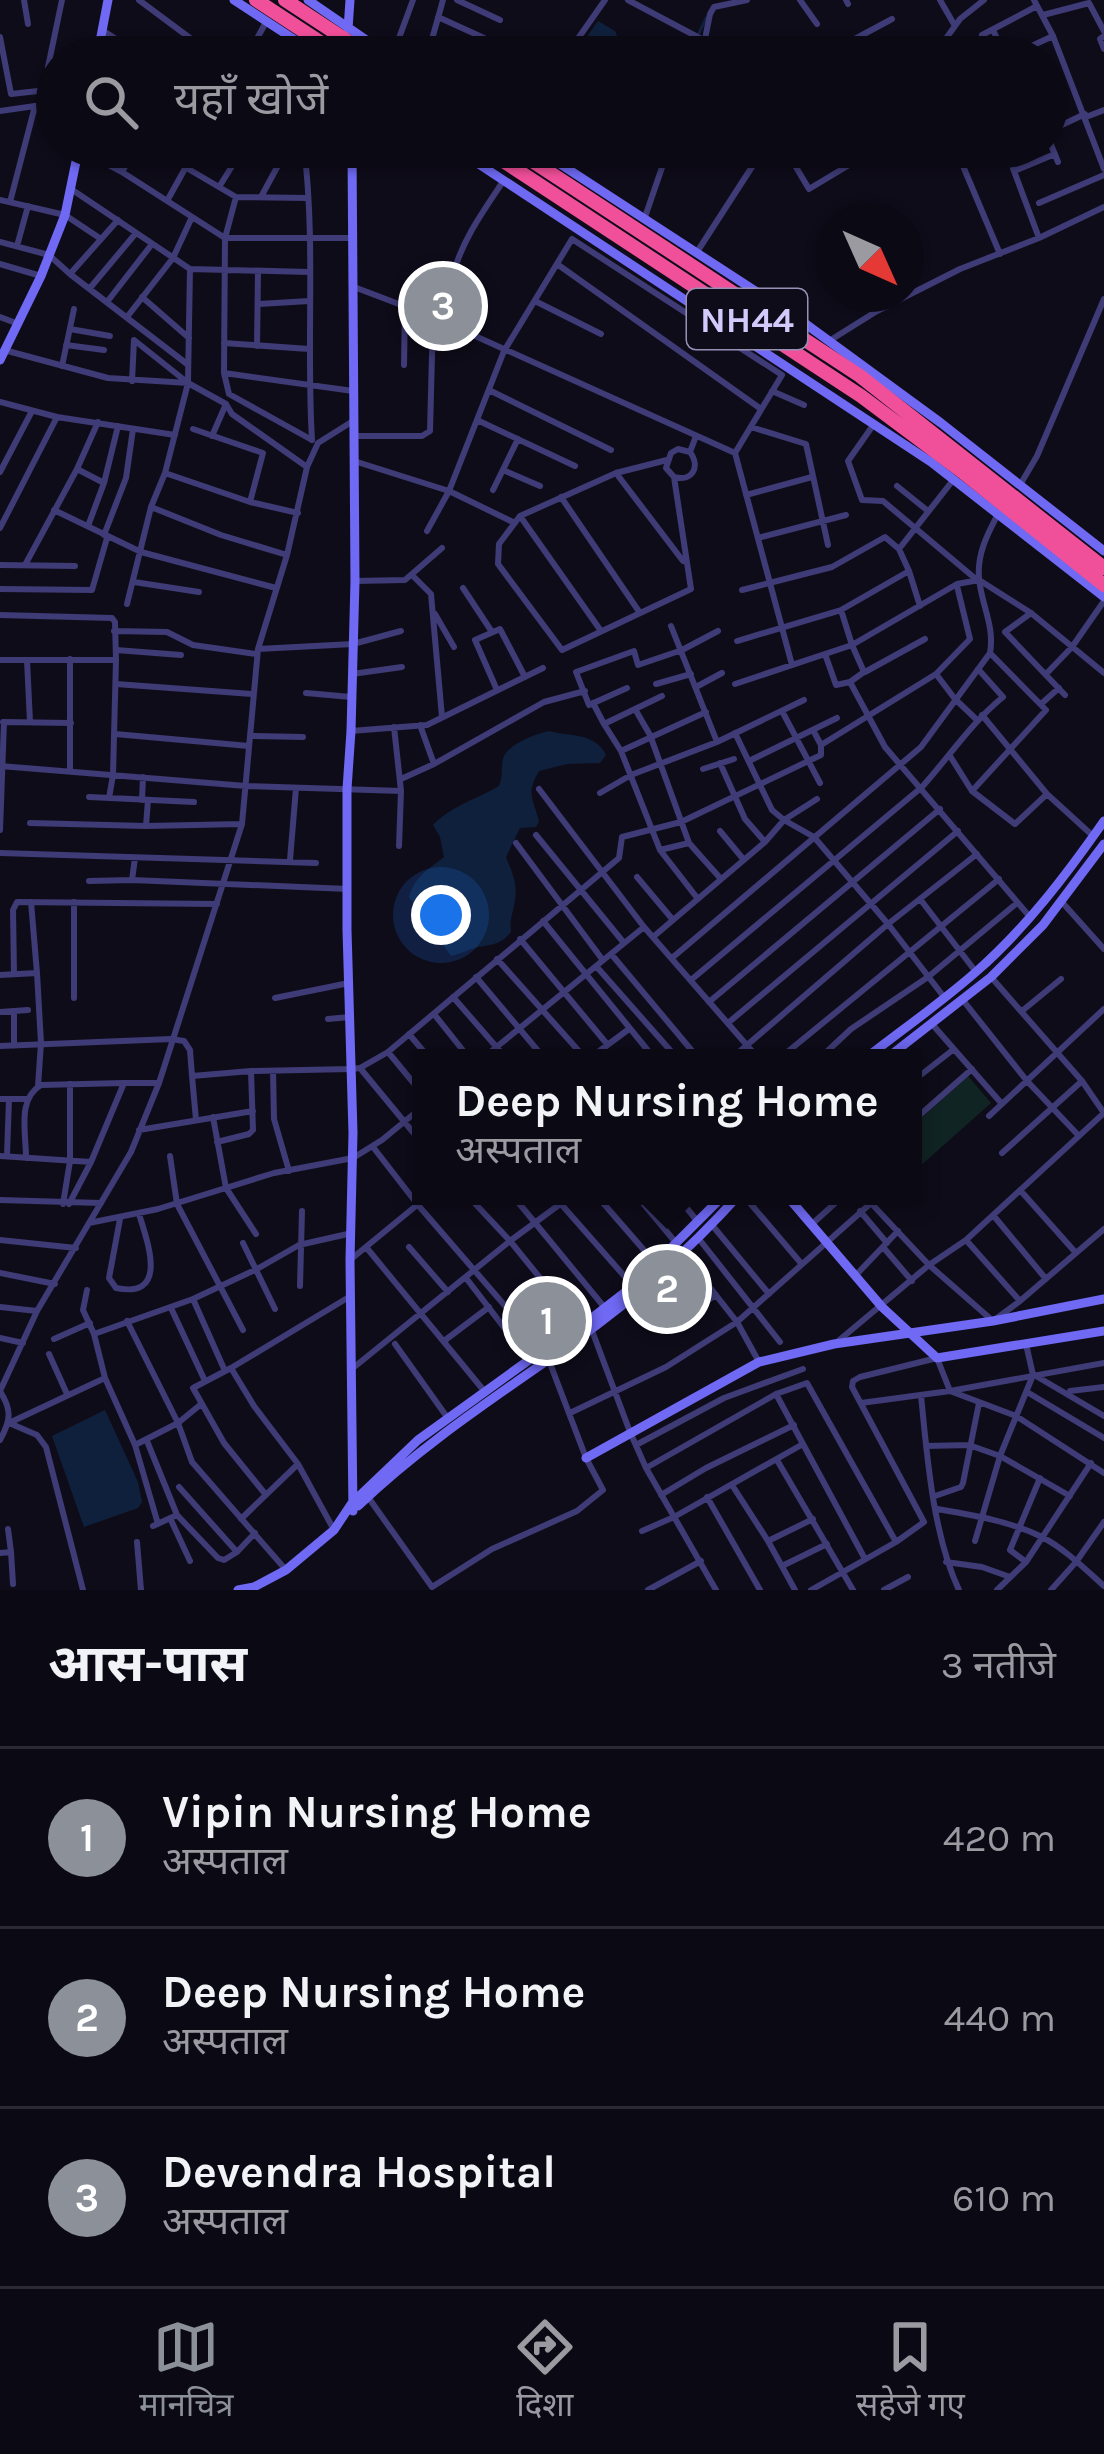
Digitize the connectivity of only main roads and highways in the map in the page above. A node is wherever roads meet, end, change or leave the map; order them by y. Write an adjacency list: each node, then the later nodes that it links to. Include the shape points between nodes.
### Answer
1 (256, 0): 3 (highway)
2 (285, 0): 4 (highway)
3 (334, 36)
4 (338, 36)
5 (513, 168): 7 (highway, NH44)
6 (544, 168): 7 (highway, NH44, via 863,372)
7 (1008, 499): 8 (highway, NH44); 9 (highway, NH44)
8 (1104, 568)
9 (1104, 585)

